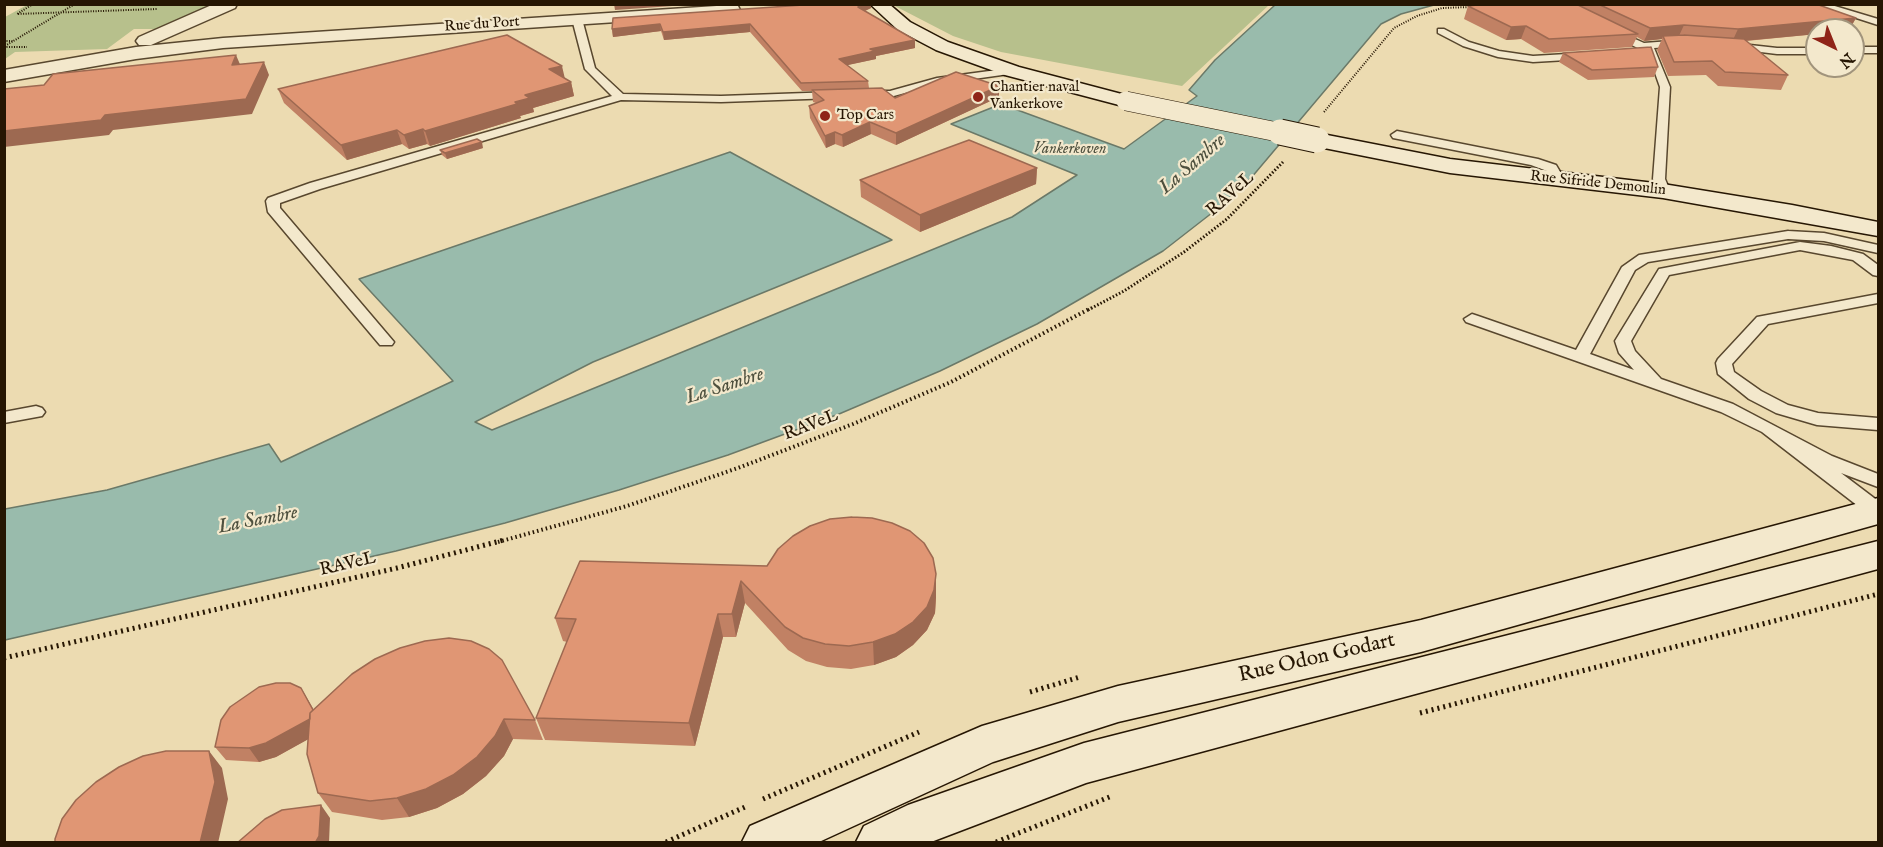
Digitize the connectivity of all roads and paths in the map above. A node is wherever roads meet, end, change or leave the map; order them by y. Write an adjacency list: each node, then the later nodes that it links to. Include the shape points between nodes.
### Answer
1 (33, 4): 10 (path, via 17,14)
2 (75, 4): 10 (path)
3 (229, 4): 22 (main road, via 142,42)
4 (878, 4): 25 (main road, Rue Sifride Demoulin, via 904,26 942,46)
5 (1817, 4): 6 (lane)
6 (1826, 5): 12 (lane)
7 (1475, 7): 28 (path, via 1442,9 1394,28)
8 (165, 9): 10 (path)
9 (750, 9): 11 (main road, Rue du Port)
10 (61, 13): 16 (path)
11 (577, 19): 22 (main road, Rue du Port, via 234,42); 27 (lane, via 590,69)
12 (1878, 22)
13 (1603, 28): 20 (lane)
14 (1441, 31): 24 (lane, via 1498,54 1533,59)
15 (4, 41): 16 (path)
16 (14, 41): 19 (path)
17 (1698, 44): 20 (lane)
18 (1718, 45): 21 (lane)
19 (4, 47)
20 (1648, 49): 23 (lane); 32 (lane, via 1665,87 1659,179)
21 (1805, 51)
22 (136, 53): 26 (main road, Rue du Port)
23 (1628, 53)
24 (1593, 55)
25 (1012, 71): 27 (lane, via 938,81 890,94 721,99); 28 (main road, Rue Sifride Demoulin, bridge, via 1126,100)
26 (5, 76)
27 (620, 97): 38 (lane, via 273,201 273,209)
28 (1317, 130): 31 (main road, Rue Sifride Demoulin, via 1450,166)
29 (1397, 135): 31 (lane, via 1534,162 1552,168)
30 (1289, 156): 49 (path, RAVeL / RAVeL, via 1227,219 1124,291 951,382 853,424 627,506 519,536 397,568)
31 (1559, 180): 32 (main road, Rue Sifride Demoulin)
32 (1664, 191): 33 (main road, Rue Sifride Demoulin)
33 (1878, 229)
34 (1878, 249): 39 (lane, via 1824,237 1788,235 1644,258 1629,267)
35 (1878, 272): 40 (lane, via 1858,257 1800,246 1664,272 1623,341 1627,353)
36 (1878, 298): 43 (lane, via 1763,320 1724,363 1726,374 1782,409 1817,419)
37 (1472, 319): 39 (lane)
38 (386, 342)
39 (1580, 357): 40 (lane)
40 (1654, 381): 44 (lane)
41 (36, 412): 42 (lane)
42 (4, 418)
43 (1878, 424)
44 (1768, 428): 45 (lane, via 1825,460); 46 (lane)
45 (1878, 481)
46 (1878, 511): 52 (main road, Rue Odon Godart, via 1421,636 1118,704 982,746)
47 (1878, 555): 53 (main road, via 1084,763 925,821)
48 (1878, 594): 50 (path)
49 (4, 658)
50 (1407, 716)
51 (1121, 792): 54 (path)
52 (768, 843)
53 (881, 843)
54 (996, 843)

